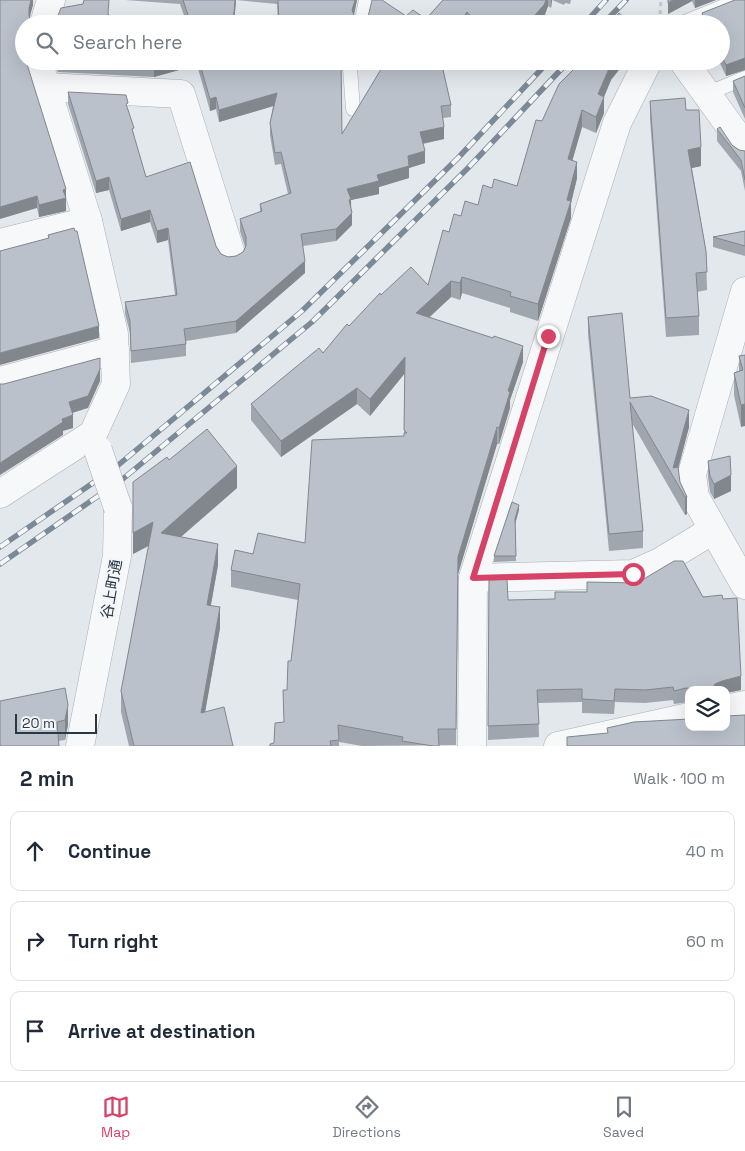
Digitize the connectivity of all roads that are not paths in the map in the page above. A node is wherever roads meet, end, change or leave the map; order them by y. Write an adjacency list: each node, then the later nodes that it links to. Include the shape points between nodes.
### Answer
1 (51, 0): 4 (street)
2 (366, 0): 5 (lane)
3 (739, 0): 6 (lane)
4 (47, 15)
5 (363, 15)
6 (702, 15)
7 (41, 70): 12 (street)
8 (350, 70): 14 (lane)
9 (644, 70): 25 (street, via 617,123)
10 (690, 70): 13 (street)
11 (745, 78): 13 (lane)
12 (46, 87): 16 (street); 18 (street, via 181,94)
13 (706, 94): 15 (street)
14 (353, 109)
15 (745, 147)
16 (88, 221): 17 (street); 20 (street, via 114,334)
17 (0, 243)
18 (231, 254)
19 (745, 291): 24 (street, via 692,474 695,497)
20 (114, 350): 21 (street); 22 (street, via 116,384)
21 (0, 381)
22 (96, 442): 23 (street); 30 (street, 谷上町通, bridge, via 118,508 117,556)
23 (0, 494)
24 (714, 530): 25 (street, via 633,574); 26 (street)
25 (473, 578): 31 (street)
26 (745, 585)
27 (745, 705): 28 (street)
28 (730, 708)
29 (685, 718): 32 (street)
30 (80, 746)
31 (472, 746)
32 (558, 746)

